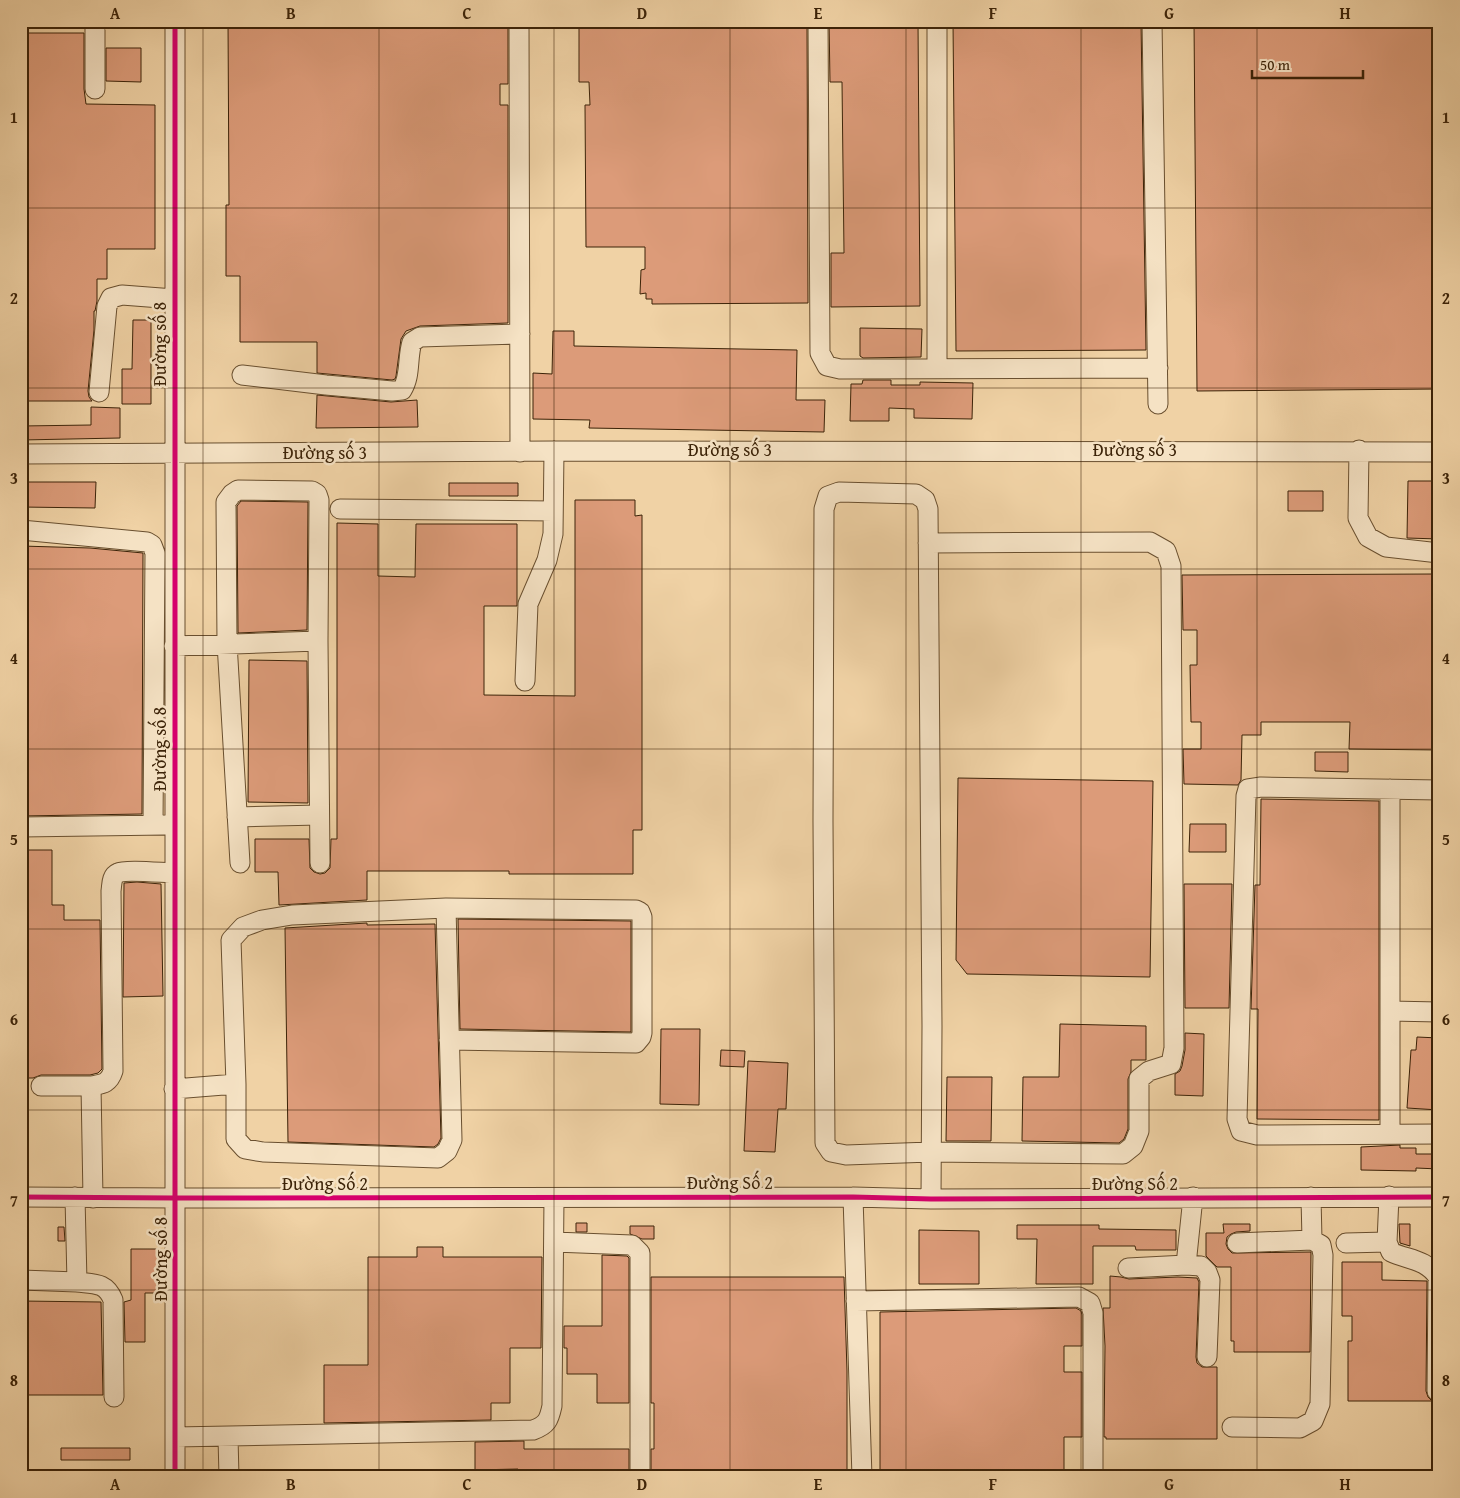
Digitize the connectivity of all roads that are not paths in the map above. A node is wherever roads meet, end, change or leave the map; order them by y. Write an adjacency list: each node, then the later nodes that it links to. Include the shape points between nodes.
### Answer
1 (98, 21): 7 (street, via 95,26)
2 (175, 21): 8 (street, Đường số 8)
3 (519, 21): 9 (street)
4 (818, 21): 10 (street, via 820,354 827,366 840,370)
5 (938, 21): 10 (street)
6 (1152, 21): 11 (street)
7 (95, 89)
8 (174, 299): 13 (street, via 122,295 112,298 107,306); 20 (street, Đường số 8)
9 (520, 334): 12 (street, via 420,337 412,342 407,382 402,390 326,385); 17 (street)
10 (937, 368): 11 (street)
11 (1158, 368): 14 (street)
12 (242, 374)
13 (98, 392)
14 (1158, 404)
15 (1359, 450): 16 (street, Đường số 3); 18 (street, Đường số 3); 25 (street, via 1358,518 1368,537 1386,547)
16 (554, 451): 17 (street, Đường số 3); 22 (street)
17 (520, 452): 20 (street, Đường số 3)
18 (1439, 452)
19 (21, 454): 20 (street, Đường số 3)
20 (174, 454): 28 (street, Đường số 8)
21 (340, 509): 22 (street)
22 (553, 511): 29 (street, via 547,560 528,604)
23 (21, 530): 34 (street, via 147,542 152,546 155,553)
24 (928, 543): 50 (street); 50 (street, via 928,509 925,500 916,494 838,492 828,496 824,509 825,1144 831,1152 846,1155); 50 (street, via 1150,542 1166,551 1171,566 1174,1048 1171,1064 1149,1070 1139,1079 1139,1131 1133,1146 1123,1154)
25 (1439, 553)
26 (318, 641): 27 (street); 27 (street, via 317,494 312,491 251,489 238,490 226,502); 32 (street)
27 (227, 643): 28 (street); 33 (street)
28 (174, 646): 35 (street, Đường số 8)
29 (525, 681)
30 (1390, 789): 31 (street); 41 (street); 48 (street, via 1248,789 1237,1119 1241,1131 1257,1135)
31 (1439, 790)
32 (319, 815): 33 (street); 38 (street)
33 (237, 817): 37 (street)
34 (153, 825): 35 (street); 36 (street)
35 (174, 825): 39 (street, Đường số 8)
36 (21, 827)
37 (240, 863)
38 (320, 863)
39 (175, 873): 46 (street, via 128,871 113,877 113,1071 106,1083); 47 (street, Đường số 8)
40 (446, 908): 43 (street); 43 (street, via 636,910 642,917 642,1037 636,1043); 44 (street, via 292,915 242,927 232,940)
41 (1390, 1012): 42 (street); 48 (street)
42 (1439, 1012)
43 (449, 1040): 44 (street, via 452,1140 447,1151 438,1158 246,1149 236,1139)
44 (236, 1084): 47 (street)
45 (41, 1086): 46 (street)
46 (91, 1086): 53 (street)
47 (174, 1089): 58 (street, Đường số 8)
48 (1390, 1134): 49 (street)
49 (1439, 1134)
50 (931, 1152): 60 (street)
51 (1389, 1196): 56 (street, Đường Số 2); 57 (street, Đường Số 2); 63 (street)
52 (21, 1197): 53 (street, Đường Số 2)
53 (84, 1197): 58 (street, Đường Số 2); 69 (street)
54 (852, 1197): 59 (street, Đường Số 2); 60 (street, Đường Số 2); 70 (street)
55 (1193, 1197): 56 (street, Đường Số 2); 60 (street, Đường Số 2); 66 (street)
56 (1311, 1197): 61 (street)
57 (1439, 1197)
58 (174, 1198): 59 (street, Đường Số 2); 75 (street, Đường số 8)
59 (554, 1198): 62 (street)
60 (931, 1199)
61 (1312, 1240): 64 (street); 74 (street, via 1321,1245 1324,1255 1320,1404 1312,1421 1300,1428)
62 (554, 1242): 76 (street, via 552,1406 543,1427 533,1430); 79 (street, via 632,1245 640,1253)
63 (1387, 1242): 65 (street); 72 (street, via 1390,1252 1421,1261 1438,1277)
64 (1237, 1243)
65 (1346, 1243)
66 (1186, 1264): 67 (street); 71 (street, via 1201,1266 1210,1280)
67 (1128, 1268)
68 (21, 1280): 69 (street)
69 (77, 1282): 73 (street, via 100,1284 110,1292 113,1300)
70 (856, 1301): 80 (street); 81 (street, via 1079,1297 1090,1303 1093,1313)
71 (1207, 1357)
72 (1437, 1391)
73 (114, 1397)
74 (1232, 1427)
75 (175, 1437): 76 (street); 77 (street, Đường số 8)
76 (228, 1437): 78 (street)
77 (175, 1477)
78 (229, 1477)
79 (640, 1477)
80 (862, 1477)
81 (1093, 1477)

